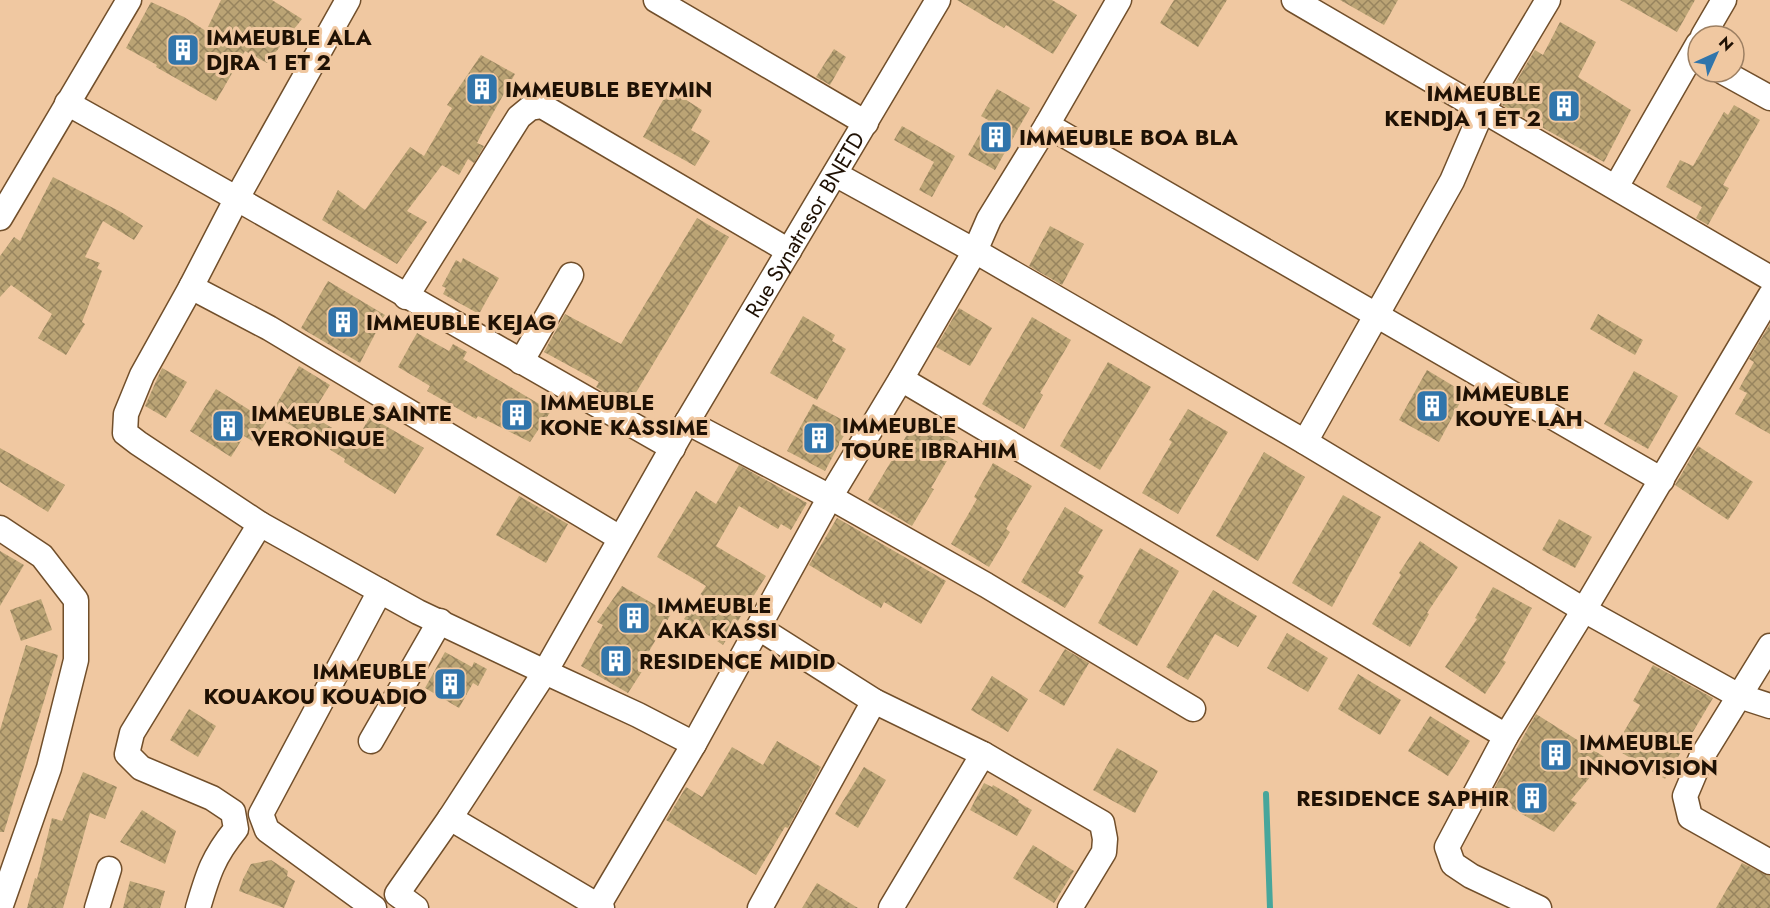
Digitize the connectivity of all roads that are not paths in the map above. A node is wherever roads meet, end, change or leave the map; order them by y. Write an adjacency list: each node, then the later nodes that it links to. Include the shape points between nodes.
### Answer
1 (129, 0): 13 (street)
2 (348, 0): 19 (street)
3 (656, 0): 15 (street)
4 (938, 0): 15 (street, Rue Synatresor BNETD)
5 (1119, 0): 16 (street)
6 (1294, 0): 14 (street)
7 (1548, 0): 14 (street)
8 (1724, 0): 9 (street)
9 (1711, 24)
10 (1686, 68): 18 (street)
11 (1745, 84): 12 (street)
12 (1770, 98)
13 (67, 103): 19 (street); 20 (street)
14 (1483, 109): 18 (street); 28 (street, via 1452,181)
15 (866, 123): 17 (street, Rue Synatresor BNETD)
16 (1047, 124): 22 (street, via 989,219); 28 (street)
17 (835, 174): 21 (street, Rue Synatresor BNETD); 22 (street)
18 (1616, 187): 24 (street)
19 (237, 198): 25 (street); 27 (street)
20 (0, 218)
21 (789, 251): 27 (street, via 542,106 530,108 519,117); 31 (street, Rue Synatresor BNETD)
22 (975, 251): 30 (street); 32 (street)
23 (571, 274): 29 (street)
24 (1770, 278)
25 (191, 287): 36 (street, via 142,375 126,414 125,433); 38 (street, via 269,328)
26 (1770, 296): 34 (street)
27 (406, 297): 29 (street)
28 (1378, 316): 32 (street); 34 (street)
29 (521, 362): 33 (street)
30 (901, 379): 35 (street); 49 (street)
31 (687, 422): 33 (street, Rue Synatresor BNETD); 35 (street)
32 (1305, 442): 40 (street)
33 (673, 448): 38 (street, Rue Synatresor BNETD)
34 (1662, 480): 40 (street)
35 (830, 497): 42 (street); 48 (street)
36 (260, 524): 39 (street); 60 (street, via 132,733 128,754 141,768 212,798 232,812 236,829 210,867)
37 (0, 528): 58 (street, via 42,556 76,600 76,660 49,768)
38 (620, 538): 44 (street, Rue Synatresor BNETD)
39 (380, 591): 41 (street); 61 (street, via 261,814 267,830)
40 (1584, 610): 45 (street); 49 (street)
41 (440, 621): 44 (street); 50 (street)
42 (759, 628): 46 (street); 51 (street)
43 (1770, 646): 45 (street)
44 (544, 672): 51 (street); 53 (street, Rue Synatresor BNETD)
45 (1739, 696): 47 (street); 54 (street, via 1701,758 1685,796 1690,817)
46 (874, 701): 52 (street); 63 (street)
47 (1770, 706)
48 (1193, 709)
49 (1506, 736): 66 (street, via 1447,847 1453,864 1471,876)
50 (371, 741)
51 (694, 744): 57 (street)
52 (983, 754): 64 (street); 65 (street, via 1102,823 1104,852)
53 (450, 818): 56 (street, Rue Synatresor BNETD); 57 (street)
54 (1770, 862)
55 (109, 869): 59 (street)
56 (390, 901): 62 (street)
57 (600, 907)
58 (0, 908)
59 (97, 908)
60 (198, 908)
61 (374, 908)
62 (416, 908)
63 (760, 908)
64 (891, 908)
65 (1070, 908)
66 (1539, 908)

